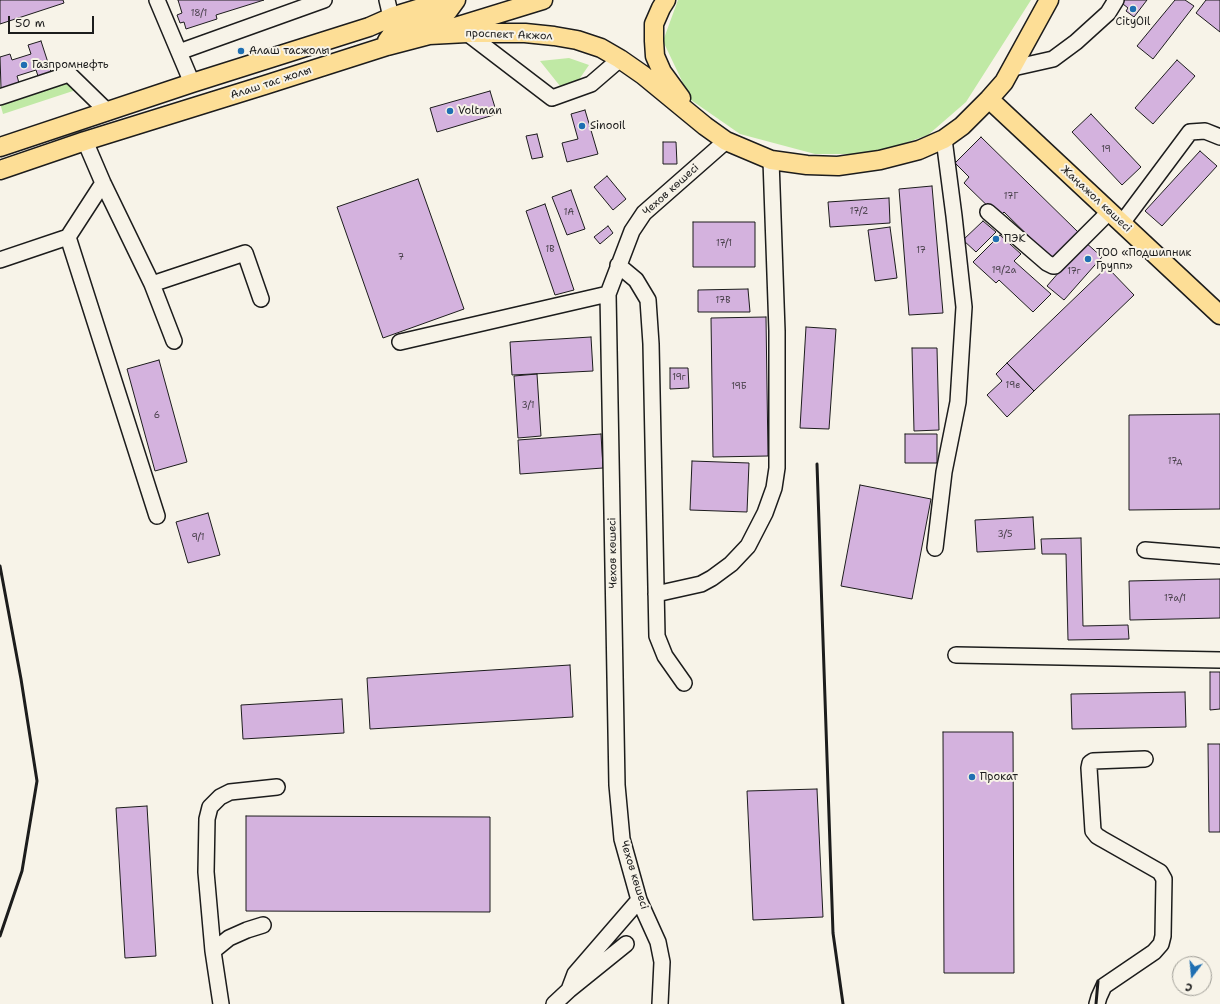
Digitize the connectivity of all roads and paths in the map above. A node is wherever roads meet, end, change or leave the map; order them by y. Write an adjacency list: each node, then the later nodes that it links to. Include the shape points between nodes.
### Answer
1 (157, 0): 15 (lane)
2 (324, 0): 15 (lane)
3 (420, 0): 10 (main road)
4 (447, 0): 10 (main road)
5 (456, 0): 14 (main road, via 440,17 396,30 387,41)
6 (543, 0): 13 (main road, Алаш тас жолы)
7 (666, 0): 23 (main road, проспект Акжол, via 654,24 655,56 673,88)
8 (1049, 0): 17 (main road, проспект Акжол)
9 (1116, 0): 17 (lane, via 1108,13 1053,59)
10 (391, 11): 11 (main road)
11 (369, 27): 18 (main road); 19 (main road, via 370,38 367,42 281,70 270,76)
12 (466, 33): 13 (main road, проспект Акжол); 16 (main road, проспект Акжол, via 525,33 554,36 601,48); 16 (lane, via 552,98 591,84)
13 (429, 35): 14 (main road, Алаш тас жолы)
14 (387, 46): 19 (main road, Алаш тас жолы)
15 (179, 52): 18 (lane)
16 (620, 59): 23 (main road, проспект Акжол)
17 (1012, 68): 21 (main road, проспект Акжол)
18 (192, 83): 22 (main road)
19 (265, 85): 26 (main road, Алаш тас жолы)
20 (0, 96): 22 (lane, via 69,74)
21 (989, 99): 25 (main road, проспект Акжол, via 962,126); 33 (main road, Жаңажол көшесі)
22 (108, 112): 28 (main road)
23 (705, 126): 27 (main road, проспект Акжол)
24 (1220, 136): 33 (lane, via 1205,131 1190,132)
25 (944, 139): 29 (main road, проспект Акжол, via 918,150 880,160 838,166); 44 (lane, via 964,307 958,402 944,472)
26 (85, 141): 30 (main road, Алаш тас жолы); 31 (lane)
27 (726, 141): 29 (main road, проспект Акжол); 36 (lane, Чехов көшесі, via 644,213 632,231)
28 (0, 147)
29 (771, 160): 47 (lane, via 777,331 777,468 774,488 765,513 748,546 731,564 701,584)
30 (0, 170)
31 (103, 183): 34 (lane); 37 (lane)
32 (988, 212): 33 (lane, via 1053,266)
33 (1115, 218): 40 (main road, Жаңажол көшесі)
34 (68, 237): 35 (lane); 43 (lane)
35 (0, 260)
36 (618, 265): 38 (lane, Чехов көшесі); 47 (lane, via 636,280 648,300)
37 (152, 284): 39 (lane, via 245,253); 41 (lane)
38 (608, 294): 42 (lane); 53 (lane, Чехов көшесі, via 617,785 622,839)
39 (261, 299)
40 (1220, 314)
41 (174, 341)
42 (400, 342)
43 (157, 516)
44 (935, 548)
45 (1145, 550): 46 (lane)
46 (1220, 556)
47 (656, 594): 50 (lane, via 657,636 665,656)
48 (956, 655): 49 (lane)
49 (1220, 660)
50 (684, 683)
51 (1145, 759): 61 (lane, via 1093,761 1089,768 1093,831 1097,836 1160,872 1164,879 1162,944 1104,986)
52 (277, 787): 56 (lane, via 230,792 210,807 207,819 206,872)
53 (639, 900): 57 (lane, via 575,974); 60 (lane, Чехов көшесі, via 658,942 662,962)
54 (263, 925): 56 (lane, via 229,938)
55 (626, 944): 57 (lane)
56 (213, 951): 58 (lane)
57 (569, 990): 59 (lane)
58 (222, 1004)
59 (554, 1004)
60 (660, 1004)
61 (1097, 1004)

